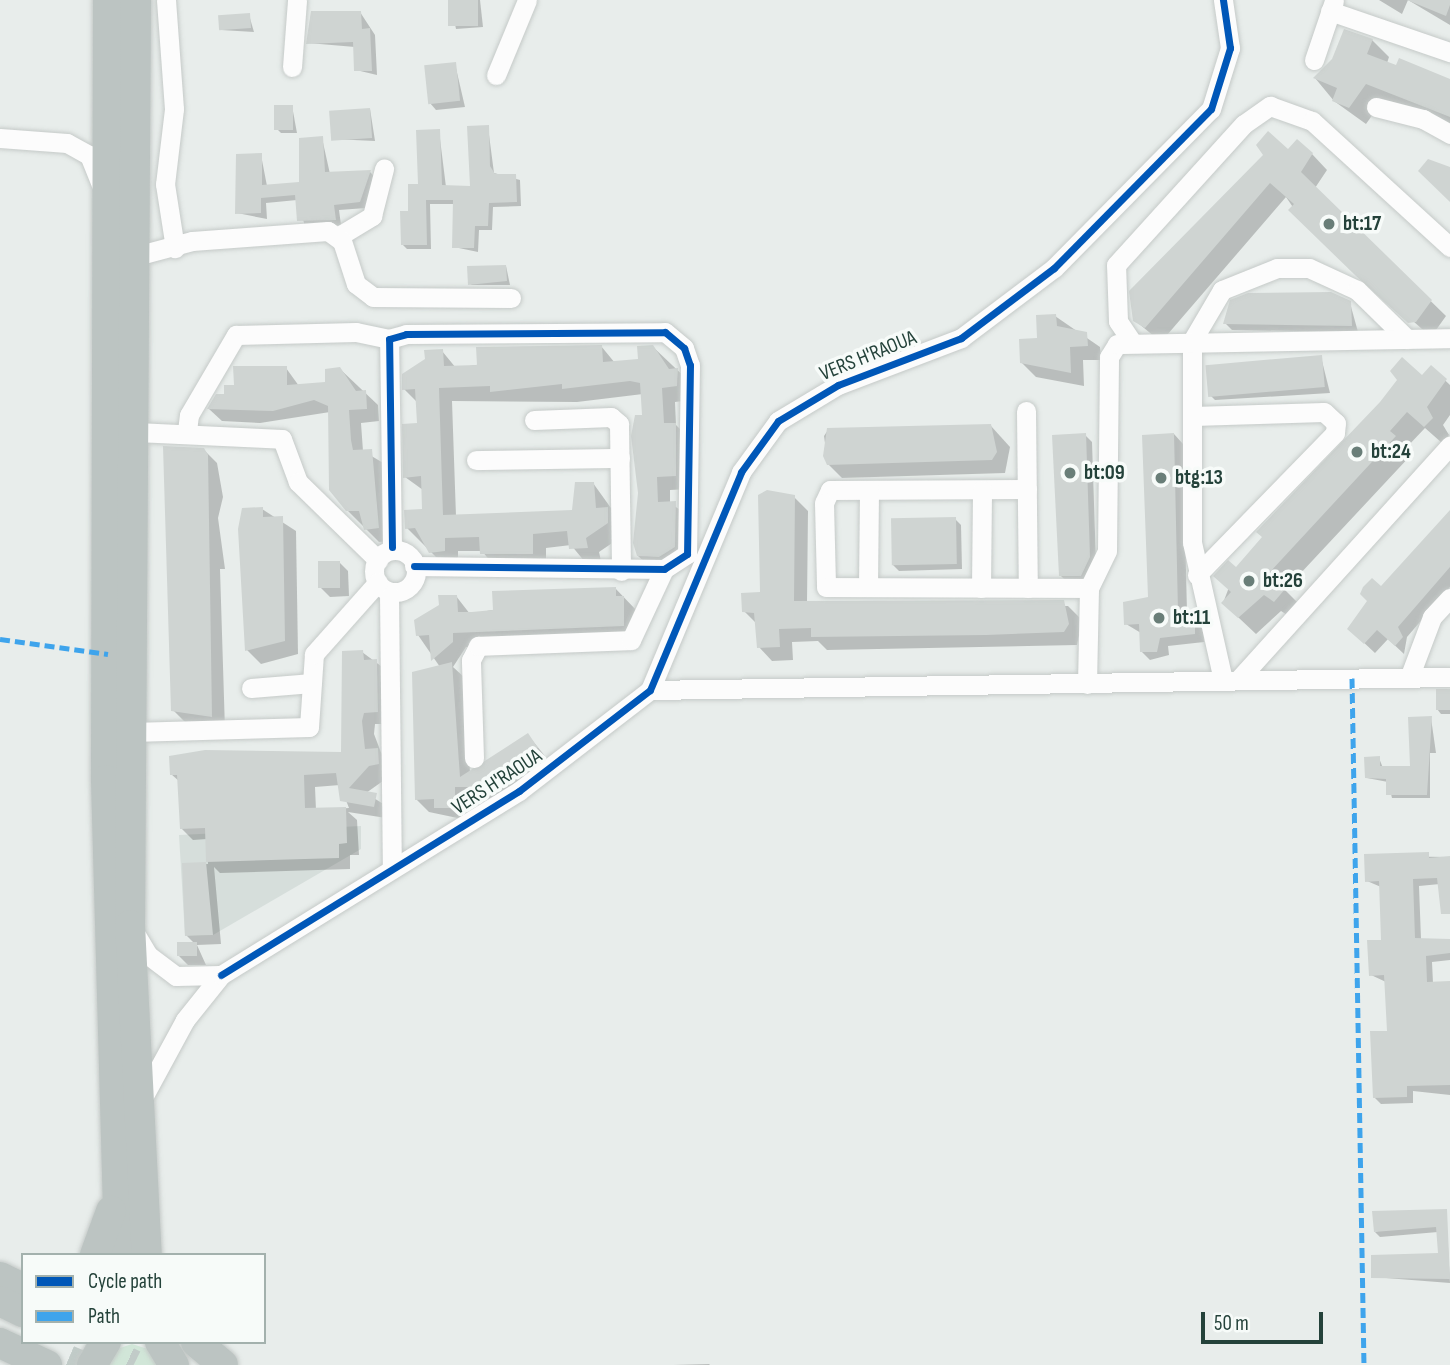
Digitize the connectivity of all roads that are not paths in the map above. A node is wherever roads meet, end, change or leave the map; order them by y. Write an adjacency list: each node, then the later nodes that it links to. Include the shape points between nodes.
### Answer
1 (108, 0): 16 (highway)
2 (136, 0): 20 (highway)
3 (166, 0): 19 (street, via 174,109 165,184)
4 (297, 0): 10 (street)
5 (527, 0): 11 (street)
6 (1223, 0): 55 (street, VERS H'RAOUA, via 1230,48 1211,109 1054,268 961,338 826,390 771,430 741,472)
7 (1332, 5): 8 (street); 9 (street)
8 (1450, 52)
9 (1314, 60)
10 (292, 67)
11 (496, 75)
12 (1376, 107): 13 (street, via 1423,119)
13 (1450, 134)
14 (0, 138): 16 (street, via 68,144 89,155)
15 (384, 169): 17 (street, via 372,216)
16 (106, 199): 62 (highway, via 106,780)
17 (339, 236): 19 (street, via 267,235); 21 (street, via 356,284 373,297)
18 (1450, 247): 26 (street, via 1312,121 1270,106 1244,124 1116,265 1118,321)
19 (174, 248): 20 (street)
20 (136, 256): 31 (highway)
21 (511, 298)
22 (1450, 338): 24 (street)
23 (389, 339): 30 (street, via 356,332 236,335 189,415); 38 (street); 40 (street, via 406,334 665,332 684,348 690,365 687,554)
24 (1407, 339): 25 (street); 25 (street, via 1357,290 1310,268 1277,268 1222,290)
25 (1192, 341): 26 (street); 28 (street)
26 (1132, 342): 47 (street, via 1117,344 1109,358 1107,551)
27 (1026, 411): 35 (street)
28 (1193, 416): 42 (street); 42 (street, via 1324,412 1336,423 1335,433)
29 (534, 420): 33 (street, via 611,417 619,424)
30 (187, 431): 31 (street); 38 (street, via 282,439 298,482)
31 (136, 432): 56 (highway)
32 (1450, 445): 51 (street)
33 (620, 458): 34 (street); 41 (street)
34 (476, 460)
35 (1027, 489): 37 (street); 46 (street)
36 (869, 490): 37 (street); 43 (street); 43 (street, via 830,490 824,503 826,587)
37 (982, 490): 44 (street)
38 (385, 554): 39 (street, via 409,555); 45 (street)
39 (414, 566): 41 (street); 45 (street, via 408,589)
40 (664, 569): 41 (street); 57 (street, via 631,640 478,646 471,660)
41 (621, 571)
42 (1197, 575): 51 (street)
43 (869, 587): 44 (street)
44 (981, 587): 46 (street)
45 (384, 588): 52 (street, via 314,654); 58 (street)
46 (1028, 588): 47 (street)
47 (1089, 588): 53 (street)
48 (1450, 598): 50 (street, via 1432,617)
49 (1450, 677): 50 (street)
50 (1409, 678): 51 (street)
51 (1231, 680): 53 (street)
52 (312, 683): 54 (street); 56 (street, via 313,715 303,730)
53 (1087, 684): 55 (street)
54 (251, 688)
55 (650, 690): 58 (street, VERS H'RAOUA, via 519,791)
56 (131, 732): 59 (highway)
57 (474, 758)
58 (392, 869): 60 (street, VERS H'RAOUA)
59 (130, 925): 60 (street, via 162,968 192,979); 61 (highway)
60 (221, 975): 61 (street, via 185,1020)
61 (137, 1108): 65 (highway)
62 (116, 1187): 63 (highway); 64 (highway)
63 (96, 1253)
64 (140, 1253)
65 (140, 1253)
66 (0, 1327): 67 (highway)
67 (21, 1337)
68 (0, 1343): 72 (highway)
69 (41, 1344): 72 (highway)
70 (175, 1351): 74 (highway)
71 (0, 1352): 73 (highway)
72 (87, 1353)
73 (21, 1365)
74 (223, 1365)

